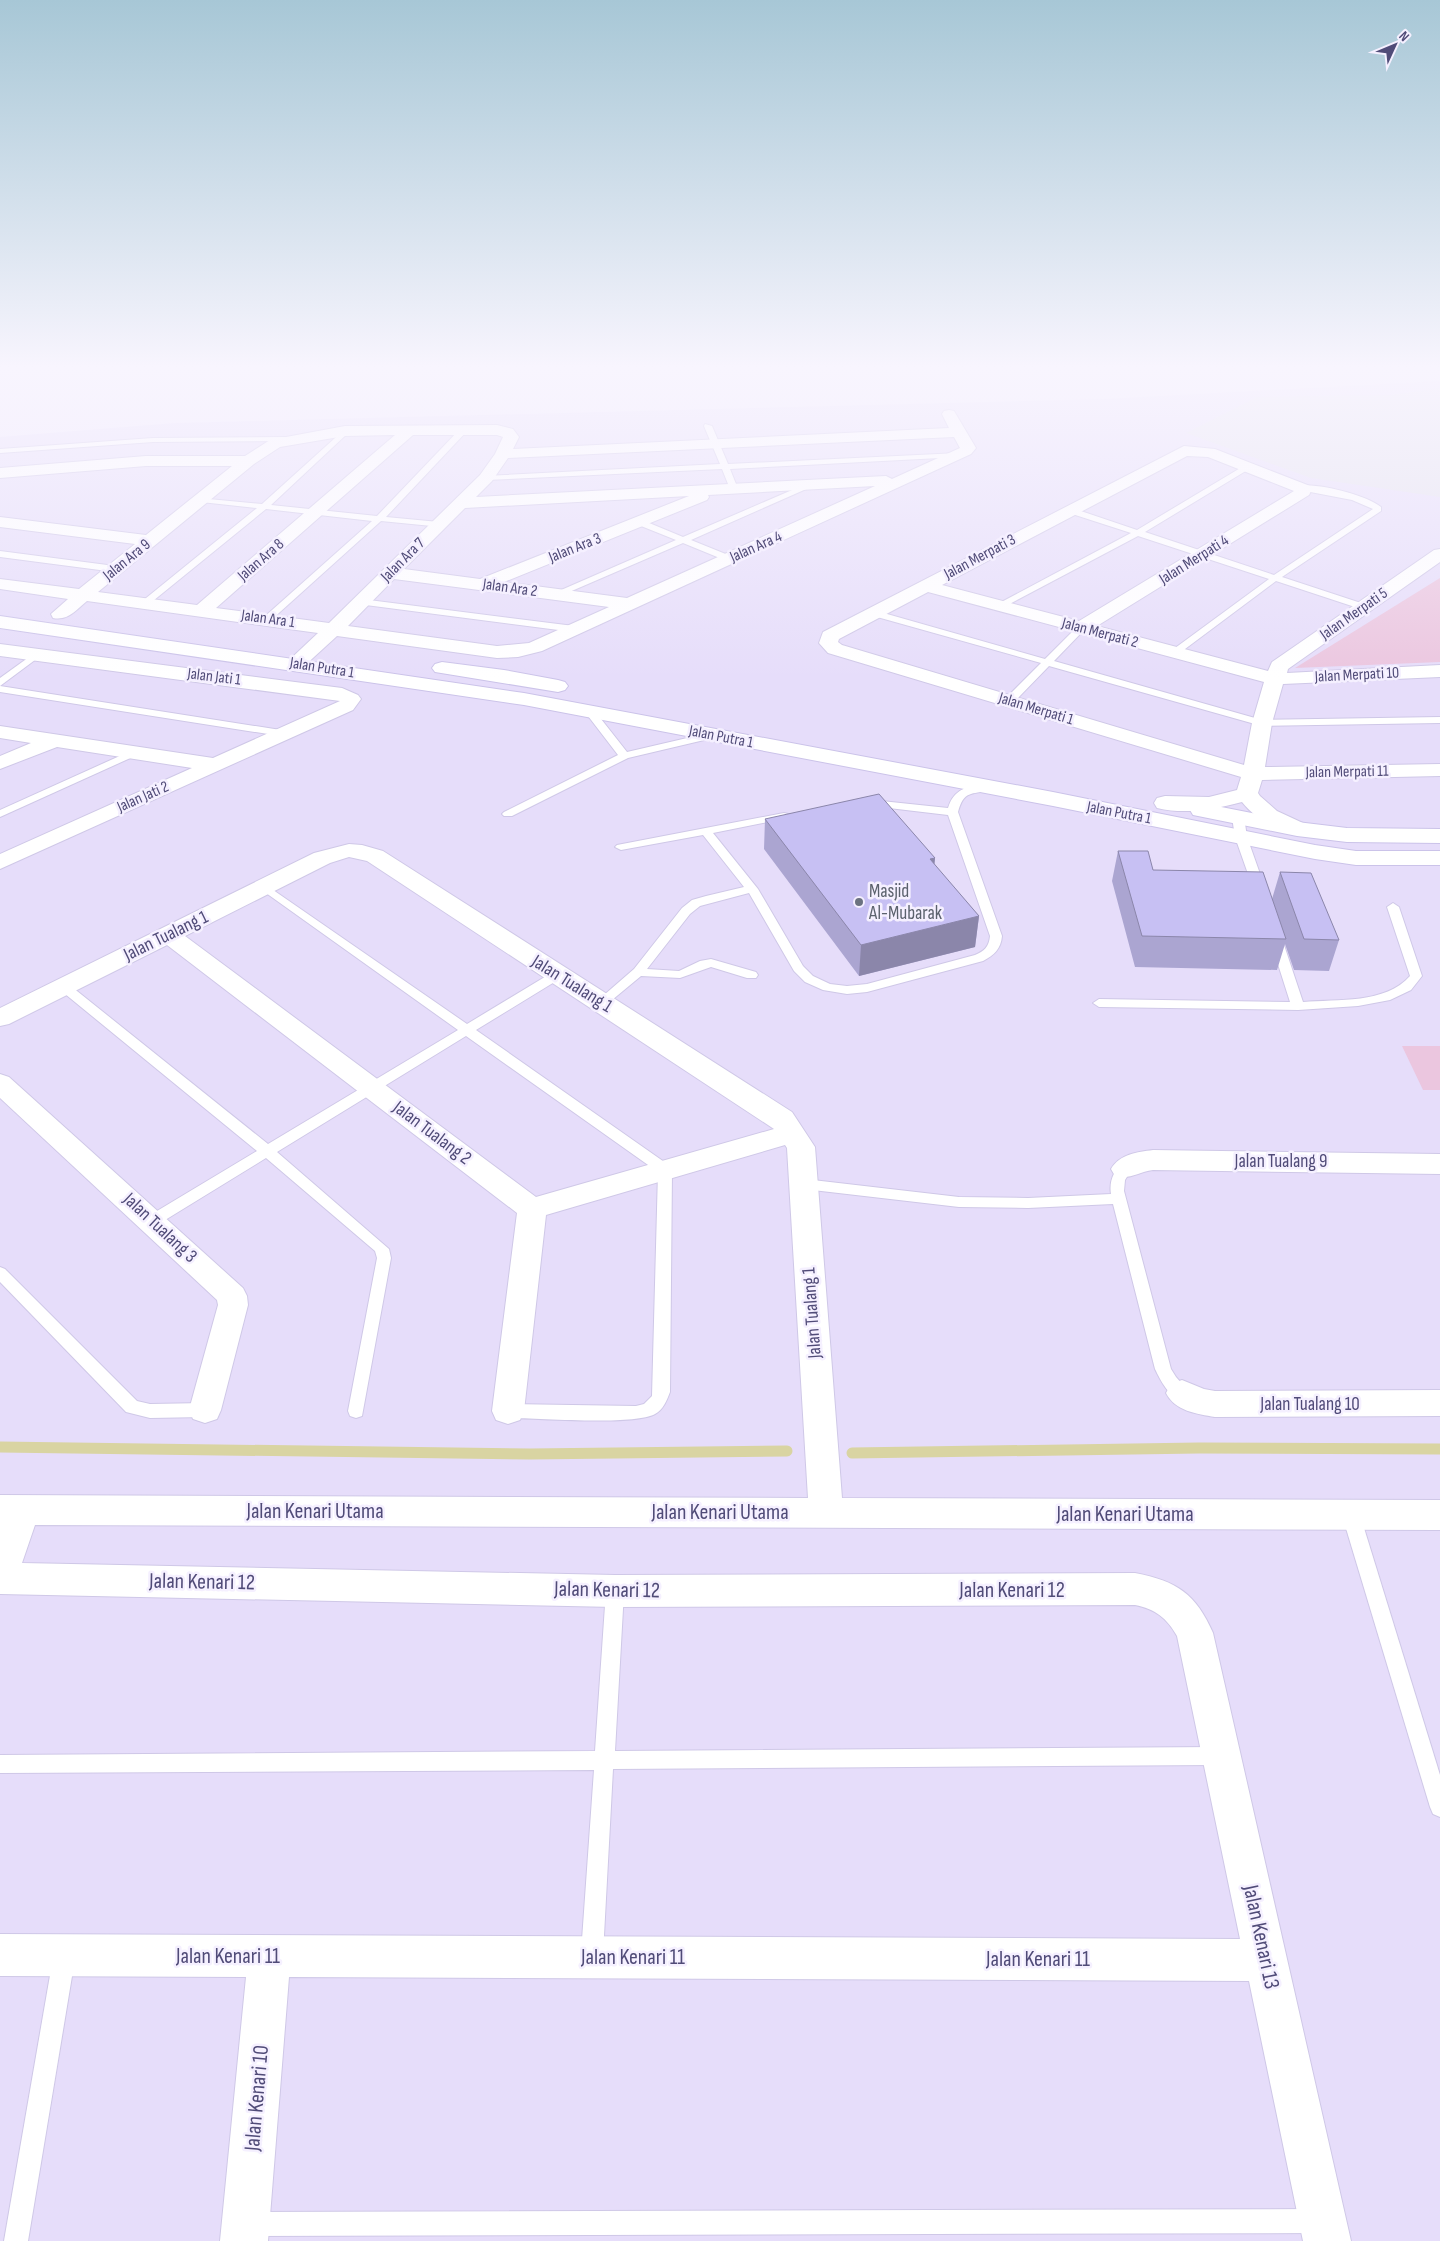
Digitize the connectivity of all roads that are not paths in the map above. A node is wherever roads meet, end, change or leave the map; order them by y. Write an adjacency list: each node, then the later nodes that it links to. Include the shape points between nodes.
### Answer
1 (42, 470): 13 (street)
2 (238, 470): 19 (street, Jalan Ara 9)
3 (304, 470): 21 (lane)
4 (365, 470): 23 (street, Jalan Ara 8)
5 (426, 470): 24 (lane)
6 (492, 470): 14 (street, Jalan Ara 7)
7 (653, 470): 14 (lane)
8 (725, 470): 18 (lane)
9 (926, 470): 15 (street, Jalan Ara 4)
10 (1148, 470): 22 (street, Jalan Merpati 3)
11 (1244, 470): 28 (lane)
12 (1259, 470): 17 (street)
13 (0, 473)
14 (486, 478): 20 (street, Jalan Ara 7)
15 (902, 480): 16 (street); 34 (street, Jalan Ara 4)
16 (809, 486): 18 (street); 29 (lane)
17 (1303, 488): 32 (street, Jalan Merpati 4, via 1303,492); 37 (lane, via 1329,491 1378,509)
18 (728, 489): 20 (street); 26 (street, Jalan Ara 3)
19 (201, 500): 21 (lane); 30 (street, Jalan Ara 9)
20 (461, 503): 27 (street, Jalan Ara 7)
21 (265, 506): 23 (lane); 44 (lane)
22 (1069, 510): 28 (lane); 40 (street, Jalan Merpati 3)
23 (317, 512): 24 (lane); 49 (street, Jalan Ara 8)
24 (379, 519): 27 (lane); 52 (lane)
25 (0, 522): 30 (street)
26 (639, 522): 29 (lane); 39 (street, Jalan Ara 3)
27 (439, 525): 36 (street, Jalan Ara 7)
28 (1137, 533): 32 (lane); 47 (lane)
29 (684, 540): 34 (lane); 41 (lane)
30 (151, 541): 35 (street, Jalan Ara 9)
31 (0, 554): 35 (lane)
32 (1203, 554): 37 (lane); 55 (street, Jalan Merpati 4)
33 (1440, 554): 48 (street, Jalan Merpati 5)
34 (730, 559): 45 (street, Jalan Ara 4)
35 (115, 569): 42 (street, Jalan Ara 9)
36 (390, 573): 39 (street, Jalan Ara 2); 43 (street, Jalan Ara 7)
37 (1275, 578): 48 (lane); 60 (lane)
38 (0, 584): 42 (street, Jalan Ara 1)
39 (484, 584): 41 (street, Jalan Ara 2)
40 (926, 586): 47 (street, Jalan Merpati 2); 50 (street, Jalan Merpati 3)
41 (557, 594): 45 (street, Jalan Ara 2)
42 (84, 595): 44 (street, Jalan Ara 1); 51 (street, Jalan Ara 9)
43 (361, 602): 54 (street, Jalan Ara 7); 56 (lane)
44 (145, 603): 49 (street, Jalan Ara 1)
45 (630, 604): 56 (street, Jalan Ara 4)
46 (0, 606): 51 (street, Jalan Putra 1)
47 (999, 606): 55 (street, Jalan Merpati 2)
48 (1364, 608): 65 (street, Jalan Merpati 5, via 1279,666)
49 (202, 611): 52 (street, Jalan Ara 1)
50 (873, 613): 57 (street, Jalan Merpati 3); 63 (lane)
51 (60, 614): 62 (street, Jalan Putra 1)
52 (267, 619): 54 (street, Jalan Ara 1)
53 (0, 622): 62 (street, Jalan Putra 1)
54 (334, 628): 58 (street, Jalan Ara 1, via 497,652); 62 (street, Jalan Ara 7)
55 (1081, 628): 60 (street, Jalan Merpati 2); 63 (lane)
56 (574, 629): 58 (street, Jalan Ara 4)
57 (830, 636): 68 (street, Jalan Merpati 1, via 828,643 835,649)
58 (535, 647)
59 (0, 650): 61 (street, Jalan Jati 1)
60 (1174, 653): 65 (street, Jalan Merpati 2)
61 (36, 655): 66 (lane); 73 (street, Jalan Jati 1, via 342,694 352,699 346,706)
62 (302, 657): 69 (street, Jalan Putra 1); 83 (street, Jalan Putra 1, via 504,676)
63 (1047, 662): 68 (lane); 71 (lane)
64 (1440, 671): 65 (street, Jalan Merpati 10)
65 (1275, 679): 71 (street, Jalan Merpati 5)
66 (0, 683)
67 (0, 690): 73 (lane)
68 (1009, 701): 81 (street, Jalan Merpati 1)
69 (590, 712): 74 (street, Jalan Putra 1); 77 (lane)
70 (1440, 720): 71 (lane)
71 (1262, 723): 81 (street, Jalan Merpati 5)
72 (0, 732): 75 (street)
73 (287, 734): 79 (street, Jalan Jati 2)
74 (713, 735): 77 (lane); 82 (street, Jalan Putra 1)
75 (54, 741): 76 (street); 78 (street)
76 (133, 752): 79 (street); 86 (lane)
77 (624, 756): 87 (lane)
78 (0, 763)
79 (215, 765): 95 (street, Jalan Jati 2)
80 (1440, 770): 81 (street, Jalan Merpati 11)
81 (1250, 784): 83 (street, via 1210,804); 90 (street, via 1257,808)
82 (986, 788): 85 (lane, via 960,794); 89 (street, Jalan Putra 1)
83 (1165, 803): 89 (street, Jalan Putra 1)
84 (858, 804): 85 (lane)
85 (953, 812): 97 (lane, via 996,936 996,945 990,953 979,958 867,988 827,987 809,979 798,968)
86 (0, 814)
87 (508, 814)
88 (794, 814): 91 (lane)
89 (1240, 827): 90 (street, Jalan Putra 1); 94 (street, Jalan Putra 1, via 1315,852 1356,858); 98 (lane)
90 (1297, 828): 92 (street, Jalan Putra 1, via 1347,836)
91 (705, 830): 93 (lane); 97 (lane)
92 (1440, 836)
93 (621, 847)
94 (1440, 858)
95 (0, 862)
96 (263, 886): 101 (street, Jalan Tualang 1); 103 (street, Jalan Tualang 1, via 337,852 364,851); 110 (lane)
97 (752, 889): 102 (lane, via 696,904 686,911)
98 (1264, 903)
99 (1393, 907): 108 (lane, via 1416,976 1407,987 1370,1000)
100 (1273, 931): 108 (lane)
101 (169, 935): 105 (street, Jalan Tualang 1); 112 (street, Jalan Tualang 2)
102 (638, 972): 104 (lane, via 673,975 710,963); 106 (lane)
103 (557, 975): 106 (street, Jalan Tualang 1); 110 (lane)
104 (752, 975)
105 (63, 986): 109 (street, Jalan Tualang 1); 114 (lane)
106 (602, 1002): 113 (street, Jalan Tualang 1, via 782,1119)
107 (1098, 1003): 108 (lane)
108 (1298, 1006)
109 (0, 1018)
110 (466, 1030): 112 (lane); 117 (lane)
111 (0, 1083): 121 (street, Jalan Tualang 3)
112 (372, 1087): 114 (lane); 120 (street, Jalan Tualang 2)
113 (792, 1133): 117 (street); 118 (street, Jalan Tualang 1, via 801,1147)
114 (267, 1151): 121 (lane); 126 (lane, via 384,1253)
115 (1440, 1164): 116 (street, Jalan Tualang 9, via 1153,1160 1137,1162)
116 (1125, 1169): 119 (lane, via 1118,1179)
117 (665, 1170): 120 (street); 127 (lane, via 660,1400 654,1407 636,1413)
118 (804, 1184): 119 (lane, via 959,1202); 129 (street, Jalan Tualang 1)
119 (1120, 1199): 123 (lane, via 1163,1369 1170,1382)
120 (532, 1209): 127 (street)
121 (152, 1221): 125 (street, Jalan Tualang 3, via 229,1293 233,1301)
122 (0, 1272): 125 (lane, via 132,1407 150,1412)
123 (1182, 1393): 124 (street, Jalan Tualang 10, via 1198,1401 1215,1404)
124 (1440, 1403)
125 (205, 1410)
126 (356, 1411)
127 (508, 1411)
128 (12, 1510): 129 (street, Jalan Kenari Utama); 132 (street)
129 (826, 1513): 130 (street, Jalan Kenari Utama)
130 (1351, 1514): 131 (street, Jalan Kenari Utama); 138 (lane)
131 (1440, 1515)
132 (0, 1576): 133 (street, Jalan Kenari 12)
133 (615, 1591): 134 (street, Jalan Kenari 12, via 1135,1589 1154,1592 1172,1601 1186,1616); 136 (lane)
134 (1195, 1633): 135 (street, Jalan Kenari 13)
135 (1221, 1756): 136 (lane); 143 (street, Jalan Kenari 13)
136 (604, 1760): 137 (lane); 142 (lane)
137 (0, 1764)
138 (1440, 1806)
139 (0, 1955): 140 (street, Jalan Kenari 11)
140 (64, 1955): 141 (street, Jalan Kenari 11); 146 (lane)
141 (269, 1956): 142 (street, Jalan Kenari 11); 145 (street, Jalan Kenari 10)
142 (592, 1957): 143 (street, Jalan Kenari 11)
143 (1266, 1960): 144 (street, Jalan Kenari 13)
144 (1325, 2231): 145 (lane)
145 (245, 2232)
146 (16, 2241)

